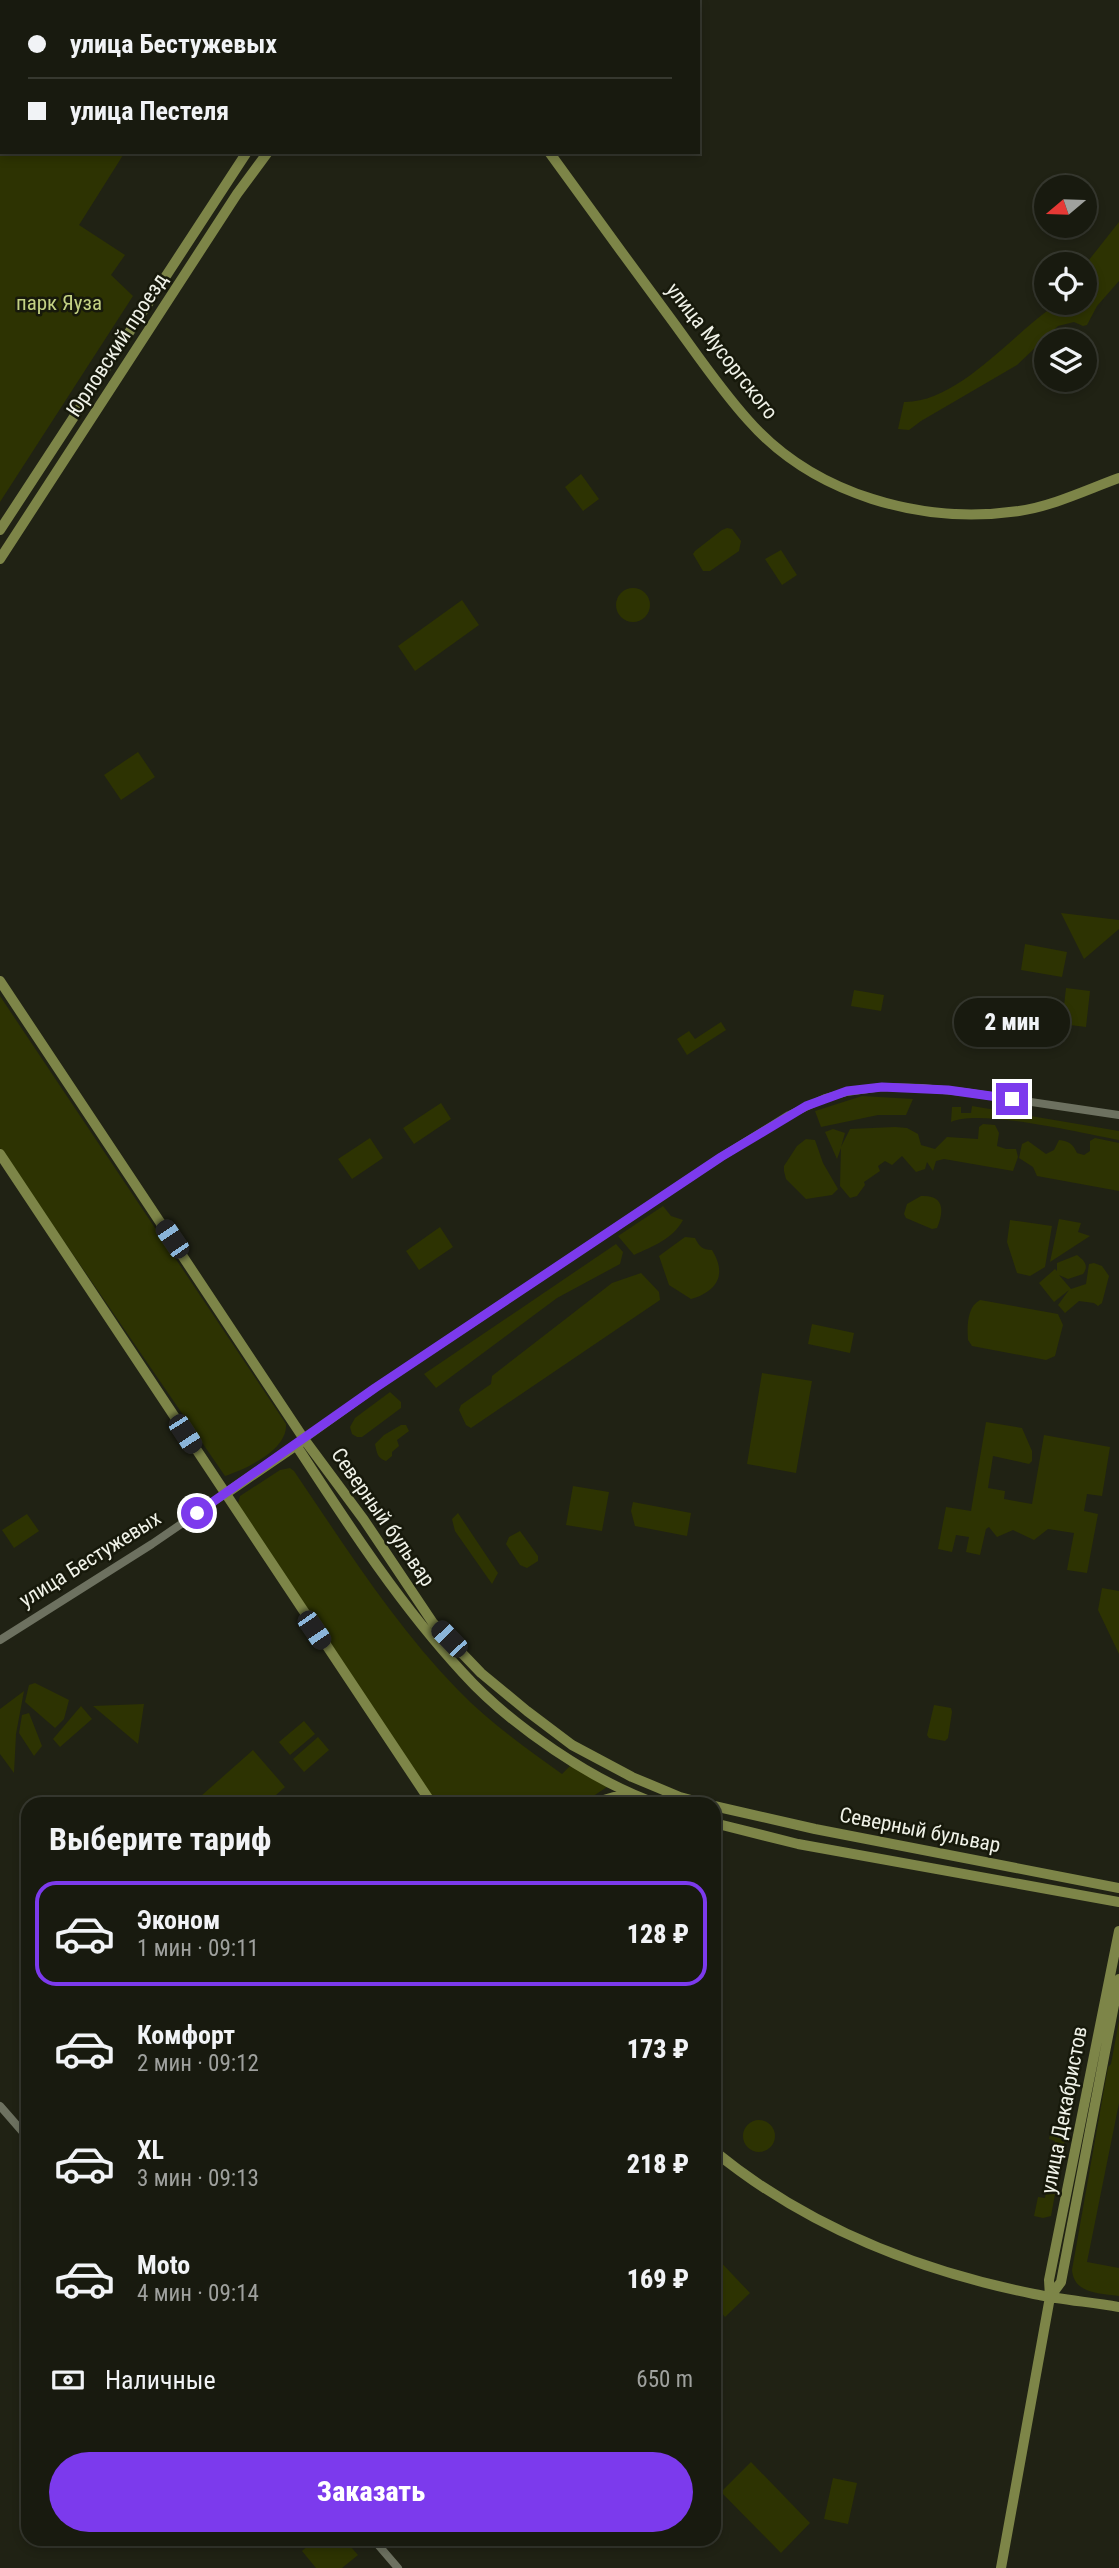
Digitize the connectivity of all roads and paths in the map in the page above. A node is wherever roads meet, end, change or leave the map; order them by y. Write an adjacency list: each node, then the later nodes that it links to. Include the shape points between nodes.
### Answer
1 (246, 154): 5 (main road, Юрловский проезд)
2 (267, 154): 6 (main road, Юрловский проезд)
3 (550, 154): 4 (main road, улица Мусоргского, via 748,421 820,477 883,502 954,514 1042,506)
4 (1119, 478)
5 (0, 530)
6 (0, 559)
7 (0, 982): 10 (main road, Северный бульвар)
8 (1119, 1115): 10 (street, via 922,1088 870,1088 825,1098 721,1157)
9 (0, 1154): 11 (main road)
10 (300, 1442): 11 (main road, улица Бестужевых); 15 (main road, Северный бульвар, via 421,1625 465,1676 565,1756); 16 (main road, Северный бульвар, via 364,1520 433,1623 481,1672 527,1712 593,1758)
11 (225, 1494): 12 (street, улица Бестужевых); 13 (main road)
12 (0, 1640)
13 (427, 1797)
14 (614, 1797): 15 (main road)
15 (638, 1797)
16 (687, 1797)
17 (721, 1808): 19 (main road, Северный бульвар)
18 (721, 1826): 20 (main road, Северный бульвар, via 798,1844)
19 (1119, 1888)
20 (1119, 1902)
21 (1119, 1931): 26 (main road, улица Декабристов, via 1049,2280)
22 (1119, 1979): 26 (main road, улица Декабристов, via 1061,2282)
23 (0, 2106): 24 (street)
24 (21, 2130)
25 (721, 2157): 26 (main road, via 749,2180 856,2238 968,2278)
26 (1050, 2297): 27 (main road); 30 (main road, улица Декабристов)
27 (1119, 2307)
28 (379, 2546): 29 (street)
29 (398, 2568)
30 (1001, 2568)

